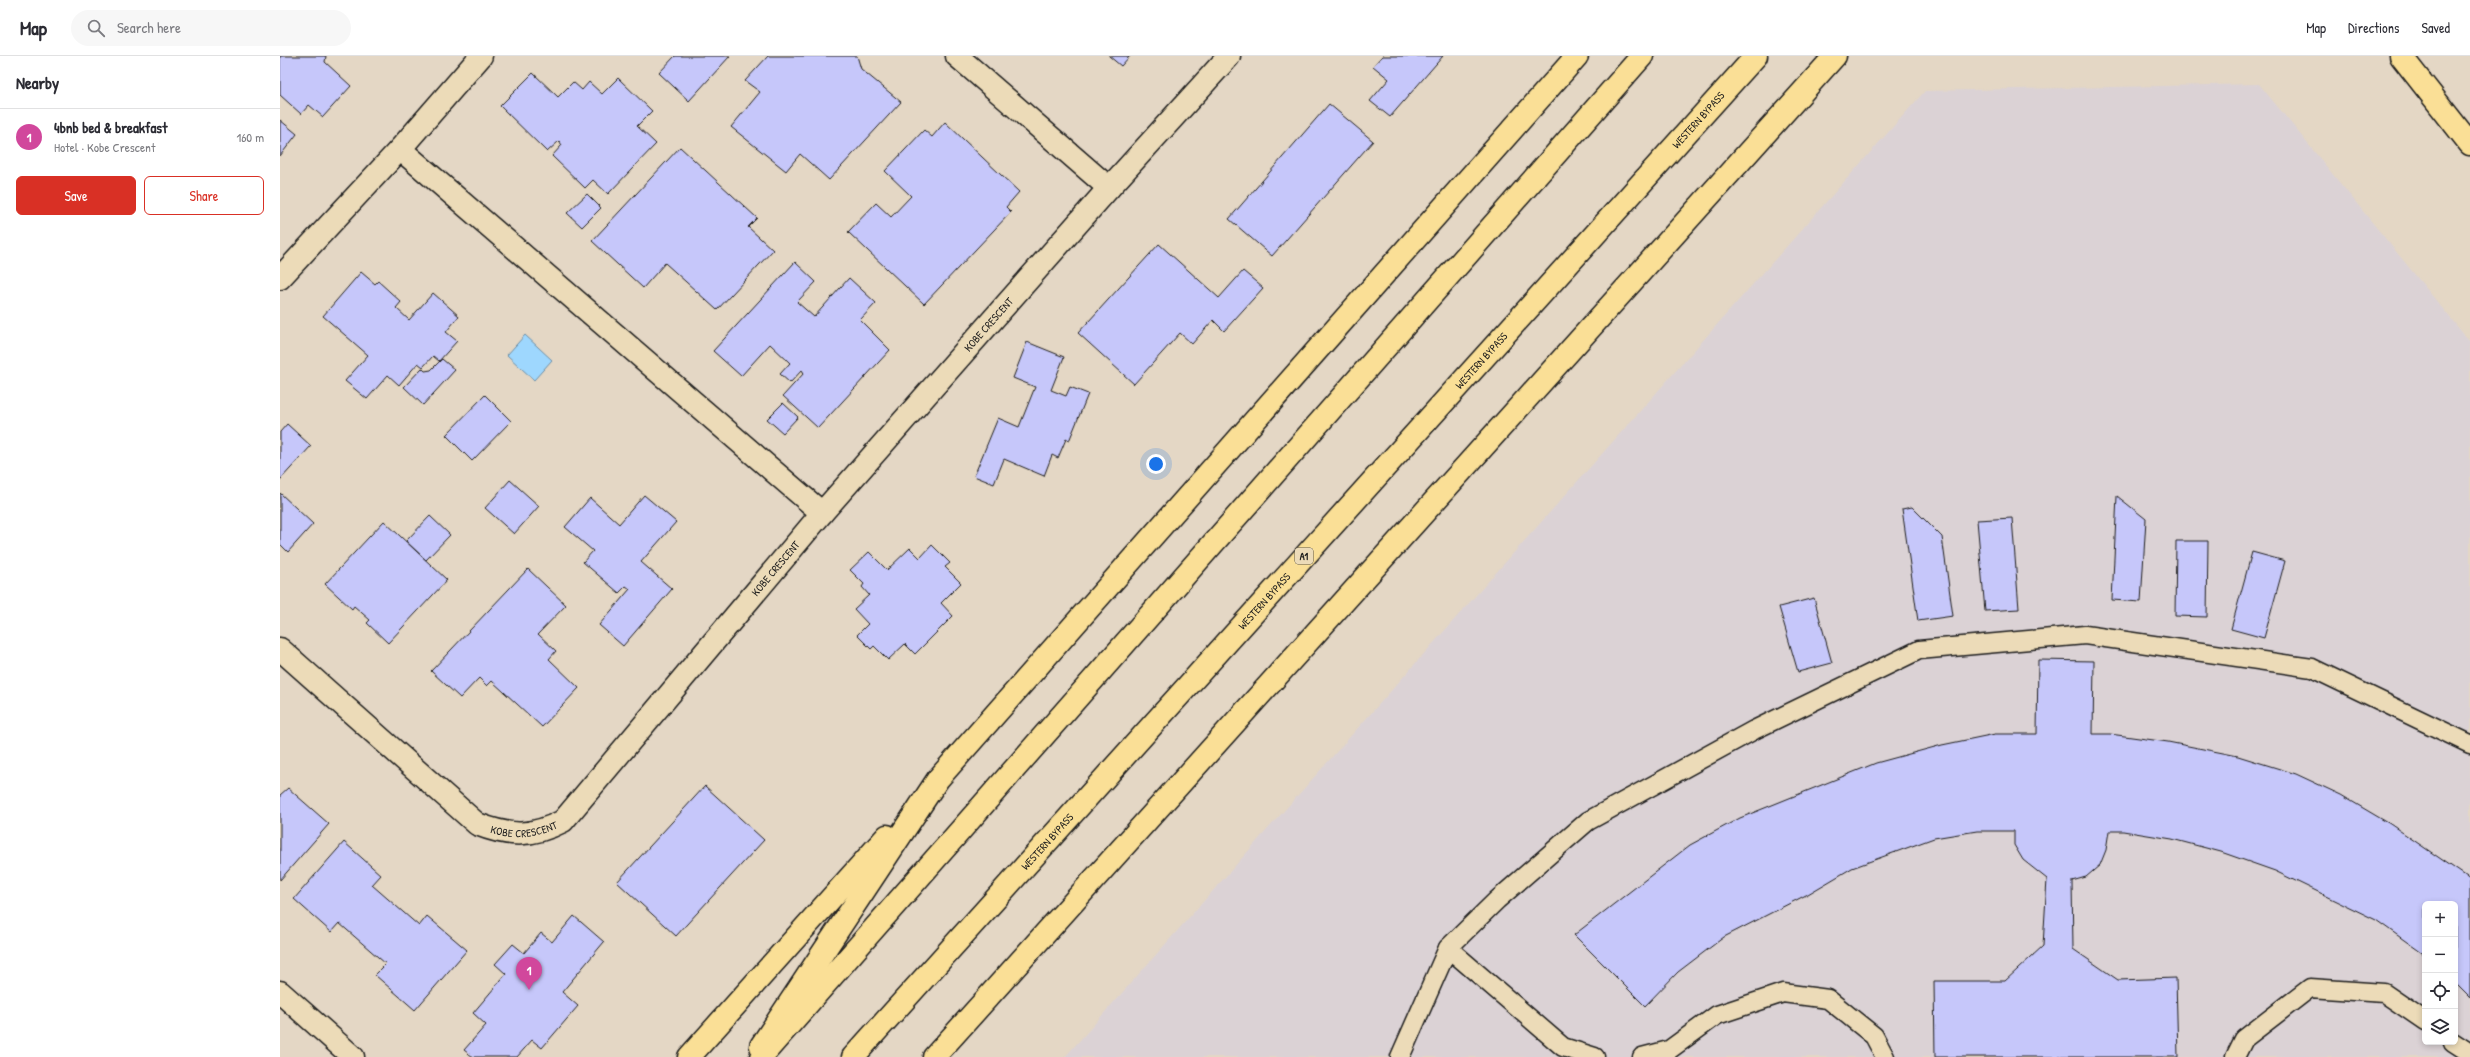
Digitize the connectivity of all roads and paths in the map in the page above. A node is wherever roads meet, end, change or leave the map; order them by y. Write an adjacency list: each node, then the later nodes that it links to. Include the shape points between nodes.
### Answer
1 (481, 56): 10 (street)
2 (957, 56): 11 (street)
3 (1229, 56): 11 (street, KOBE CRESCENT)
4 (1577, 56): 16 (main road)
5 (1642, 56): 25 (main road)
6 (1756, 56): 26 (main road, WESTERN BYPASS / A1)
7 (1835, 56): 27 (main road)
8 (2401, 56): 9 (main road)
9 (2470, 144)
10 (400, 149): 12 (street); 13 (street)
11 (1109, 188): 13 (street, KOBE CRESCENT)
12 (280, 278)
13 (822, 513): 14 (street, KOBE CRESCENT, via 563,821 542,831 496,831 477,824)
14 (280, 649)
15 (2470, 744): 17 (lane, via 2312,668 2084,635 1919,650 1754,730 1588,821 1497,900)
16 (938, 780): 23 (main road); 24 (main road)
17 (1448, 948): 28 (lane); 29 (lane, via 1563,1047)
18 (280, 992): 22 (street)
19 (2422, 1019): 32 (lane, via 2384,993 2310,988 2244,1039)
20 (2457, 1045): 21 (lane, via 2466,1053)
21 (2470, 1053)
22 (353, 1057)
23 (689, 1057)
24 (754, 1057)
25 (761, 1057)
26 (853, 1057)
27 (934, 1057)
28 (1400, 1057)
29 (1595, 1057)
30 (1642, 1057): 31 (lane, via 1668,1050 1717,1016 1783,993 1828,999 1874,1036)
31 (1885, 1057)
32 (2235, 1057)

